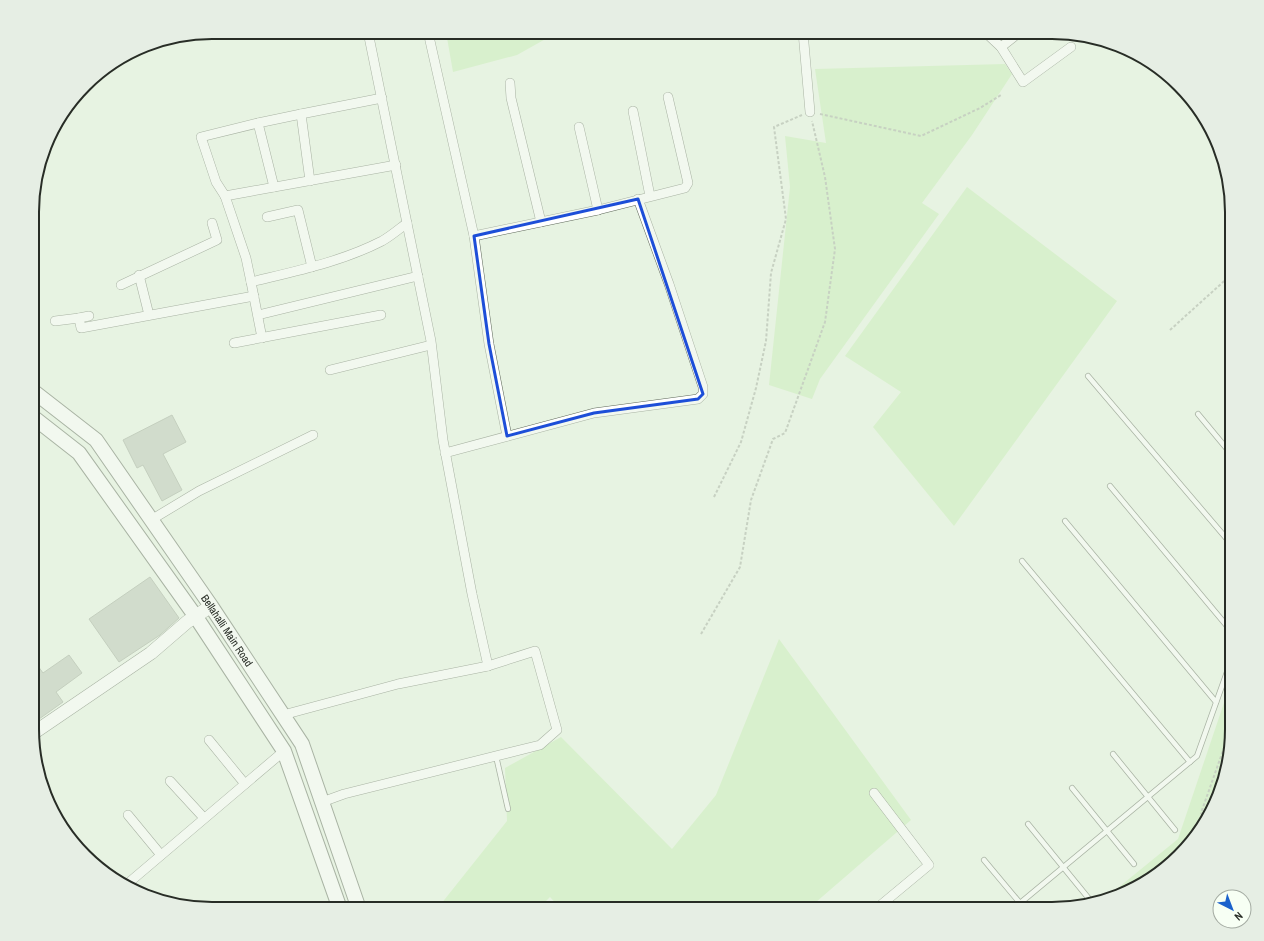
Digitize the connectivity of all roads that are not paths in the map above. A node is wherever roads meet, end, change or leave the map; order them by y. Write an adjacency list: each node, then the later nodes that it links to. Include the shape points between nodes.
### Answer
1 (369, 39): 10 (street)
2 (430, 39): 27 (street)
3 (803, 39): 12 (street)
4 (992, 39): 6 (street)
5 (1011, 39): 6 (street)
6 (1001, 47): 7 (street, via 1023,82)
7 (1071, 47)
8 (510, 83): 24 (street, via 511,98)
9 (668, 97): 20 (street, via 688,183 682,190)
10 (382, 98): 13 (street); 16 (street)
11 (633, 111): 20 (street)
12 (810, 112)
13 (301, 114): 14 (street); 17 (street)
14 (258, 123): 18 (street); 19 (street, via 201,136 216,182)
15 (579, 127): 22 (street)
16 (396, 166): 17 (street); 26 (street)
17 (310, 181): 18 (street)
18 (274, 187): 19 (street)
19 (225, 196): 31 (street, via 246,258)
20 (650, 196): 21 (street)
21 (638, 199): 22 (street); 49 (street, via 703,387 703,394 698,398 594,413)
22 (598, 210): 24 (street)
23 (267, 217): 28 (street, via 298,210)
24 (541, 222): 27 (street)
25 (212, 223): 29 (street, via 217,240)
26 (407, 223): 28 (street, via 384,240 353,254); 30 (street)
27 (474, 236): 49 (street, via 489,344)
28 (312, 267): 31 (street)
29 (139, 276): 32 (street); 34 (street)
30 (418, 276): 35 (street); 42 (street)
31 (251, 282): 33 (street)
32 (121, 285)
33 (254, 296): 34 (street); 35 (street)
34 (149, 315): 38 (street, via 80,328)
35 (258, 315): 40 (street)
36 (381, 315): 40 (street)
37 (89, 316): 38 (street)
38 (79, 318): 39 (street)
39 (55, 321)
40 (262, 338): 41 (street)
41 (234, 343)
42 (431, 345): 43 (street); 51 (street)
43 (330, 370)
44 (1088, 376): 55 (lane)
45 (39, 396): 53 (main road, Bellahalli Main Road, via 96,440)
46 (1198, 414): 50 (lane)
47 (39, 422): 58 (main road, Bellahalli Main Road, via 78,453)
48 (313, 435): 53 (street, via 199,491)
49 (507, 436): 51 (street)
50 (1225, 447)
51 (445, 453): 60 (street)
52 (1110, 486): 59 (lane)
53 (151, 520): 57 (main road, Bellahalli Main Road)
54 (1066, 521): 62 (lane)
55 (1225, 538)
56 (1022, 561): 69 (lane)
57 (211, 606): 58 (street); 63 (main road, Bellahalli Main Road)
58 (196, 617): 64 (street, via 151,652); 66 (main road, Bellahalli Main Road)
59 (1225, 624)
60 (488, 666): 63 (street, via 398,684); 68 (street, via 535,651 557,730 540,745)
61 (1225, 677): 62 (lane)
62 (1216, 702): 69 (lane, via 1198,756)
63 (283, 715): 75 (main road, Bellahalli Main Road, via 302,744)
64 (39, 729)
65 (209, 740): 71 (street)
66 (284, 751): 71 (street); 88 (main road, Bellahalli Main Road)
67 (1114, 754): 74 (lane)
68 (496, 756): 75 (street, via 344,794); 76 (lane)
69 (1190, 762): 74 (lane)
70 (170, 781): 78 (street)
71 (245, 784): 78 (street)
72 (1072, 788): 81 (lane)
73 (874, 793): 90 (street, via 929,865)
74 (1148, 797): 80 (lane); 81 (lane)
75 (322, 802): 89 (main road, Bellahalli Main Road)
76 (508, 808)
77 (128, 815): 82 (street)
78 (204, 818): 82 (street)
79 (1028, 824): 85 (lane)
80 (1175, 830)
81 (1107, 831): 84 (lane); 85 (lane)
82 (161, 855): 86 (street)
83 (984, 860): 91 (lane)
84 (1134, 864)
85 (1063, 867): 87 (lane); 92 (lane)
86 (130, 882)
87 (1089, 898)
88 (338, 902)
89 (357, 902)
90 (884, 902)
91 (1019, 902)
92 (1021, 902)

